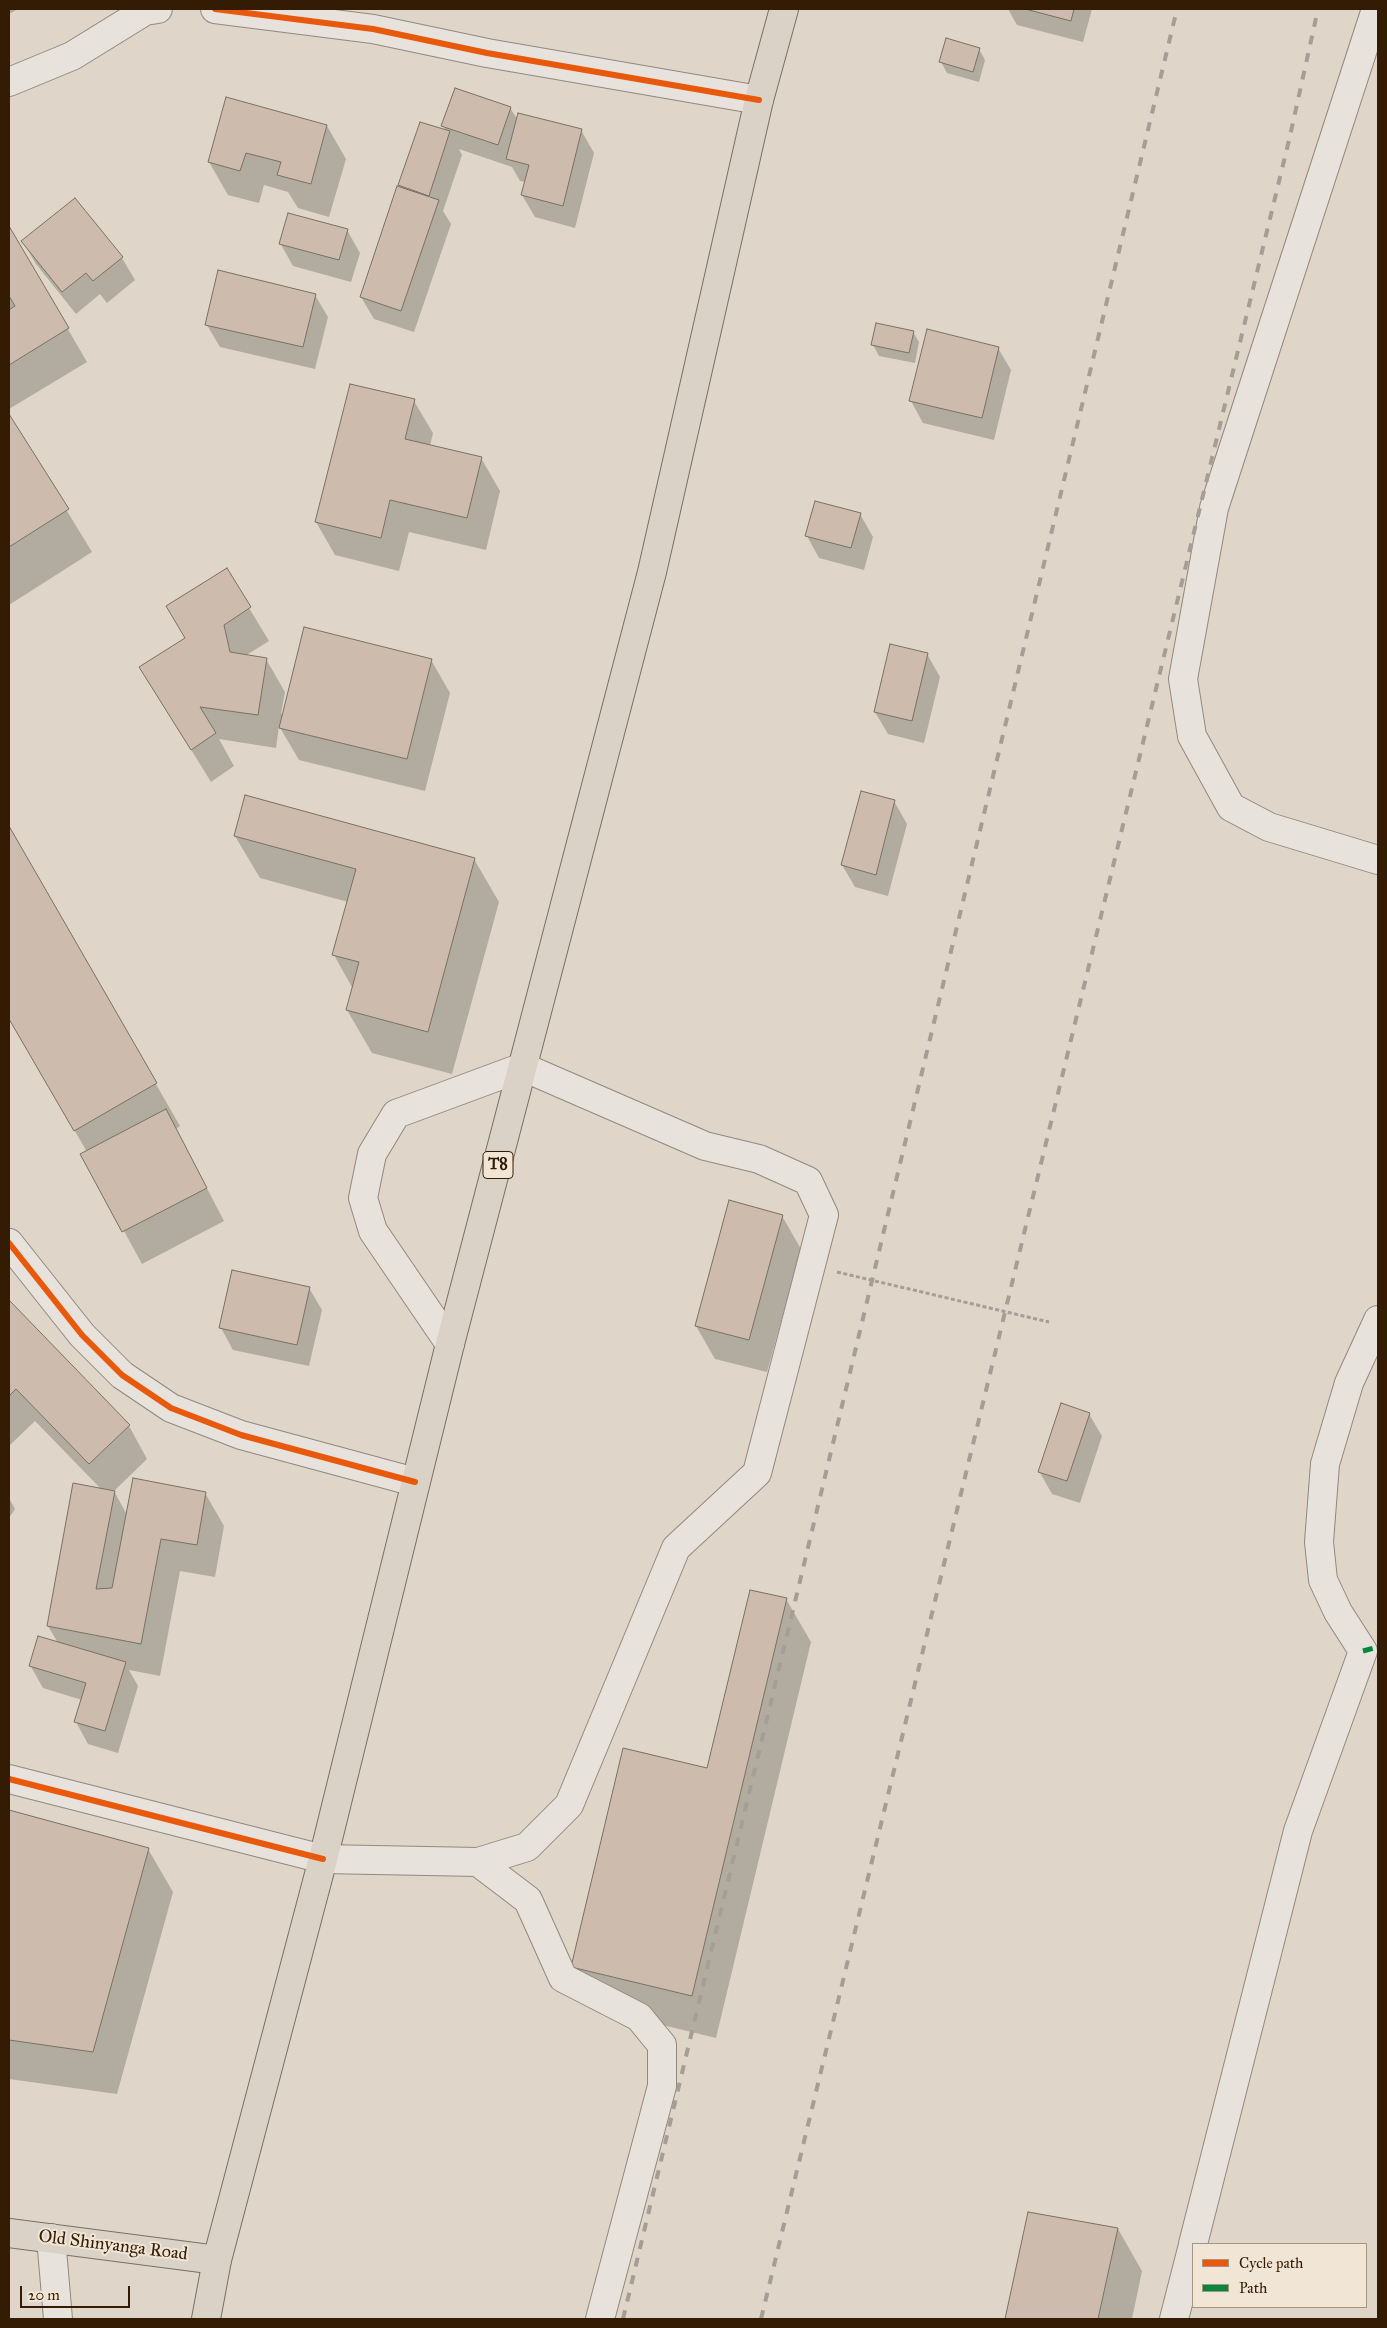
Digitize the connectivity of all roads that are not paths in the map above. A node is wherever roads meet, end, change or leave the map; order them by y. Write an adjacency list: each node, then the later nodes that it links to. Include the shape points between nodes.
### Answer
1 (214, 9): 6 (street, via 373,29 487,53)
2 (784, 9): 6 (main road, T8)
3 (1376, 9): 7 (street, via 1214,508 1183,679 1192,736 1231,807 1269,827)
4 (149, 10): 5 (street, via 72,56)
5 (9, 82)
6 (759, 100): 8 (main road, T8, via 652,572)
7 (1378, 860)
8 (523, 1067): 11 (main road, T8); 11 (street, via 396,1114 372,1154 363,1198 373,1231); 15 (street, via 705,1146 759,1159 808,1182 824,1215 757,1473 676,1548 569,1805 527,1847)
9 (9, 1243): 12 (street, via 82,1335 122,1374 171,1408 241,1436)
10 (1378, 1320): 18 (street, via 1349,1383 1325,1464 1319,1542 1323,1580 1338,1612 1363,1651 1298,1831)
11 (450, 1344): 12 (main road, T8)
12 (415, 1482): 14 (main road, T8)
13 (9, 1779): 14 (street)
14 (323, 1859): 15 (street); 20 (main road, T8)
15 (478, 1862): 23 (street, via 528,1900 563,1978 639,2018 662,2046 662,2086)
16 (9, 2233): 17 (main road, Old Shinyanga Road)
17 (51, 2238): 20 (main road, Old Shinyanga Road); 21 (street)
18 (1193, 2243)
19 (1192, 2248): 24 (street)
20 (217, 2260): 22 (main road, T8)
21 (58, 2319)
22 (206, 2319)
23 (600, 2319)
24 (1174, 2319)

